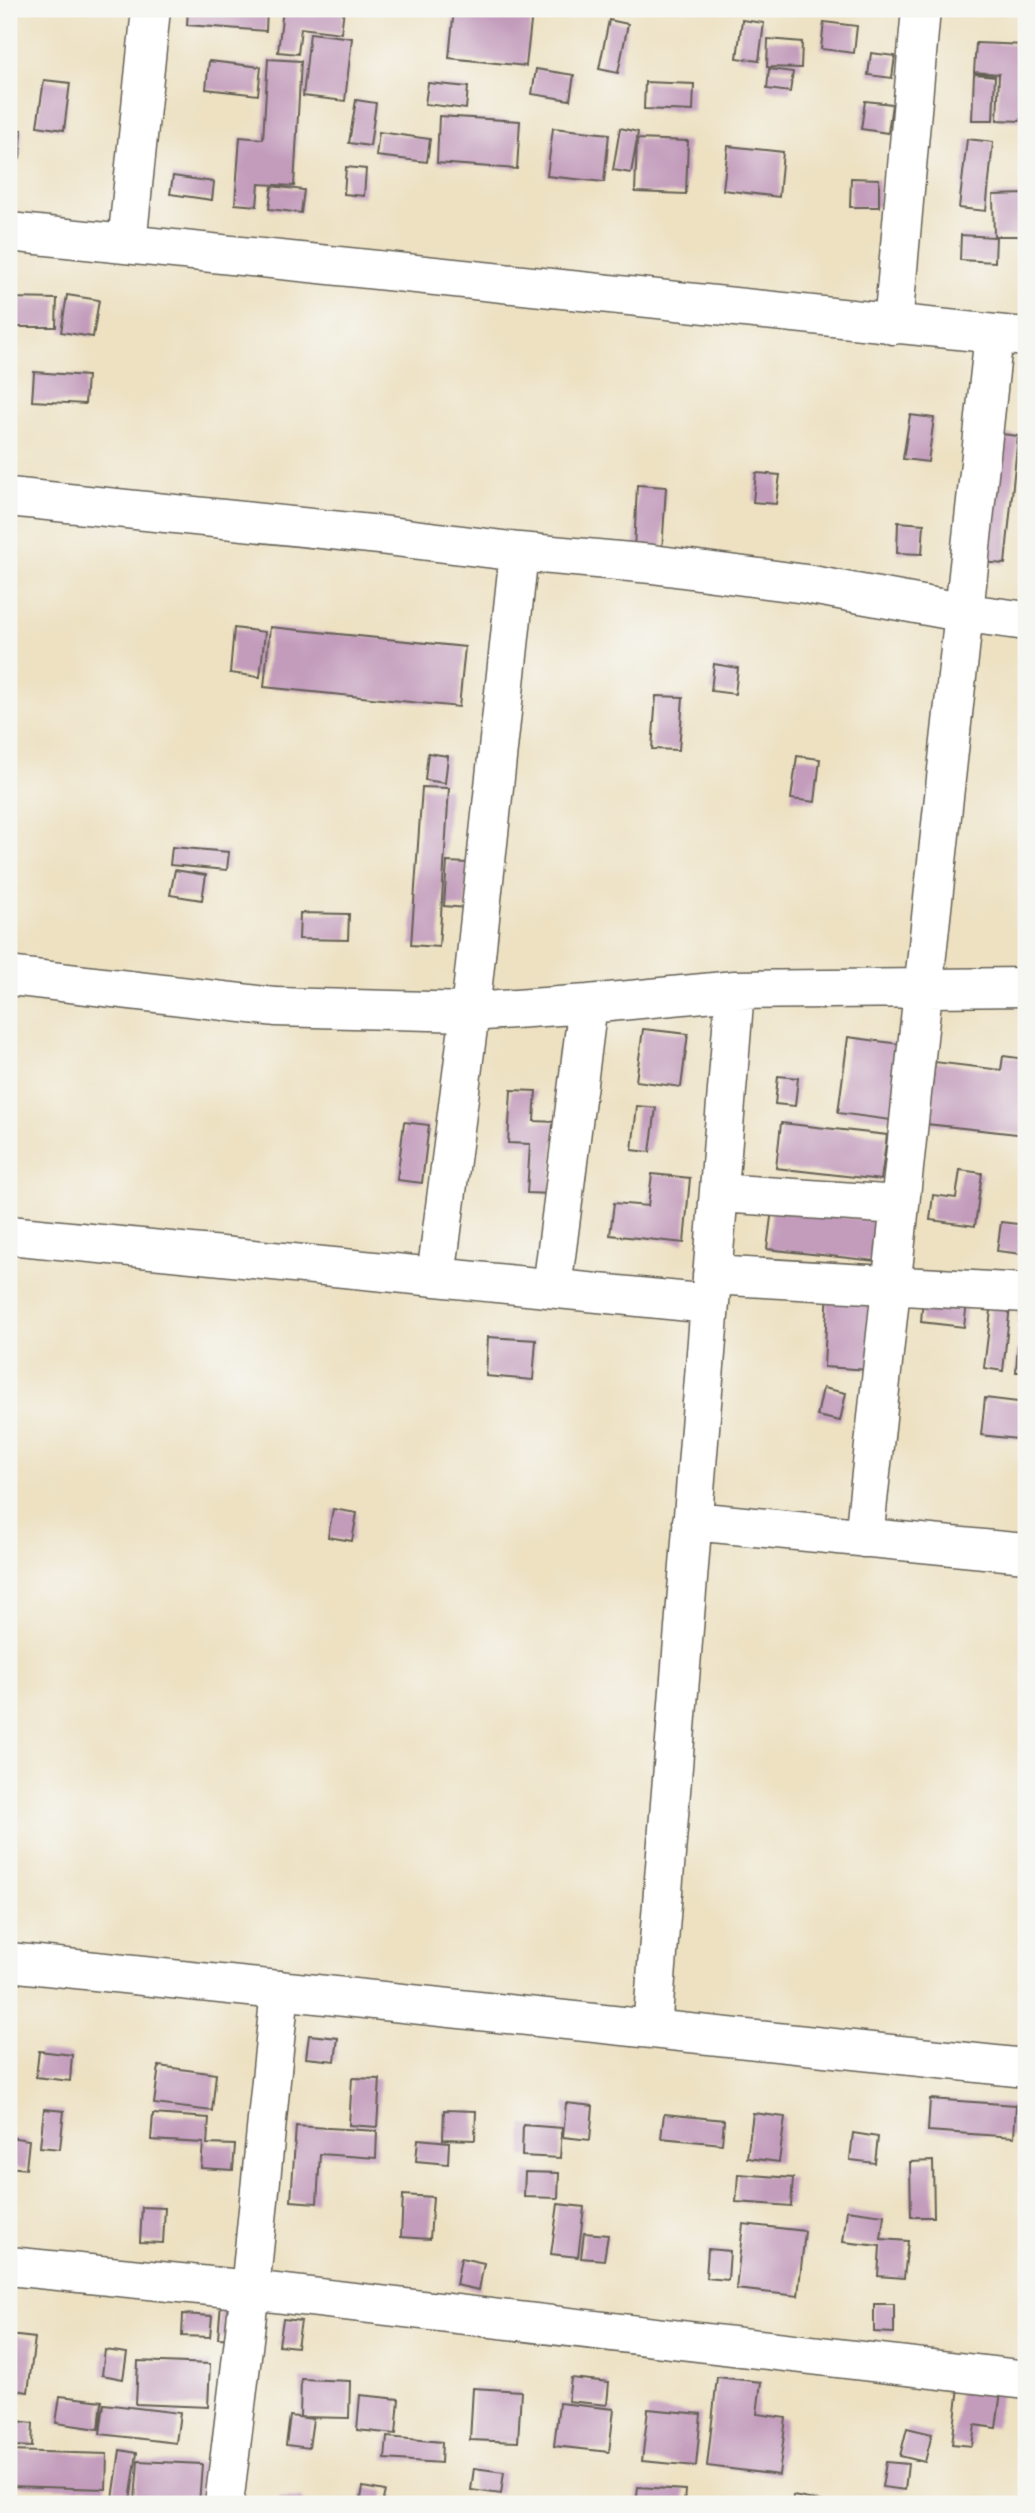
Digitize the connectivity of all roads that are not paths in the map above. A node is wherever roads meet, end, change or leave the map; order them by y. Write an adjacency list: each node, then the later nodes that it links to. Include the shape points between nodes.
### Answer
1 (151, 9): 4 (street)
2 (921, 9): 5 (street)
3 (9, 232): 4 (street)
4 (127, 244): 5 (street)
5 (893, 325): 6 (street)
6 (1010, 336): 9 (street)
7 (9, 497): 8 (street)
8 (519, 552): 9 (street, via 806,584); 16 (street)
9 (966, 614): 10 (street); 12 (street)
10 (1026, 621)
11 (9, 976): 16 (street, via 275,1007)
12 (925, 987): 13 (street); 14 (street); 18 (street)
13 (1026, 987)
14 (734, 990): 15 (street); 17 (street)
15 (588, 1004): 16 (street); 22 (street)
16 (470, 1012): 20 (street)
17 (719, 1193): 18 (street); 23 (street)
18 (899, 1205): 21 (street)
19 (9, 1234): 20 (street)
20 (436, 1277): 22 (street)
21 (890, 1285): 23 (street); 24 (street); 26 (street)
22 (552, 1288): 23 (street)
23 (711, 1289): 25 (street)
24 (1026, 1293)
25 (692, 1521): 26 (street); 30 (street)
26 (864, 1538): 27 (street)
27 (1026, 1553)
28 (9, 1962): 29 (street)
29 (280, 1990): 30 (street); 33 (street)
30 (652, 2029): 31 (street)
31 (1026, 2068)
32 (9, 2266): 33 (street)
33 (250, 2290): 34 (street); 35 (street)
34 (1026, 2380)
35 (224, 2504)

